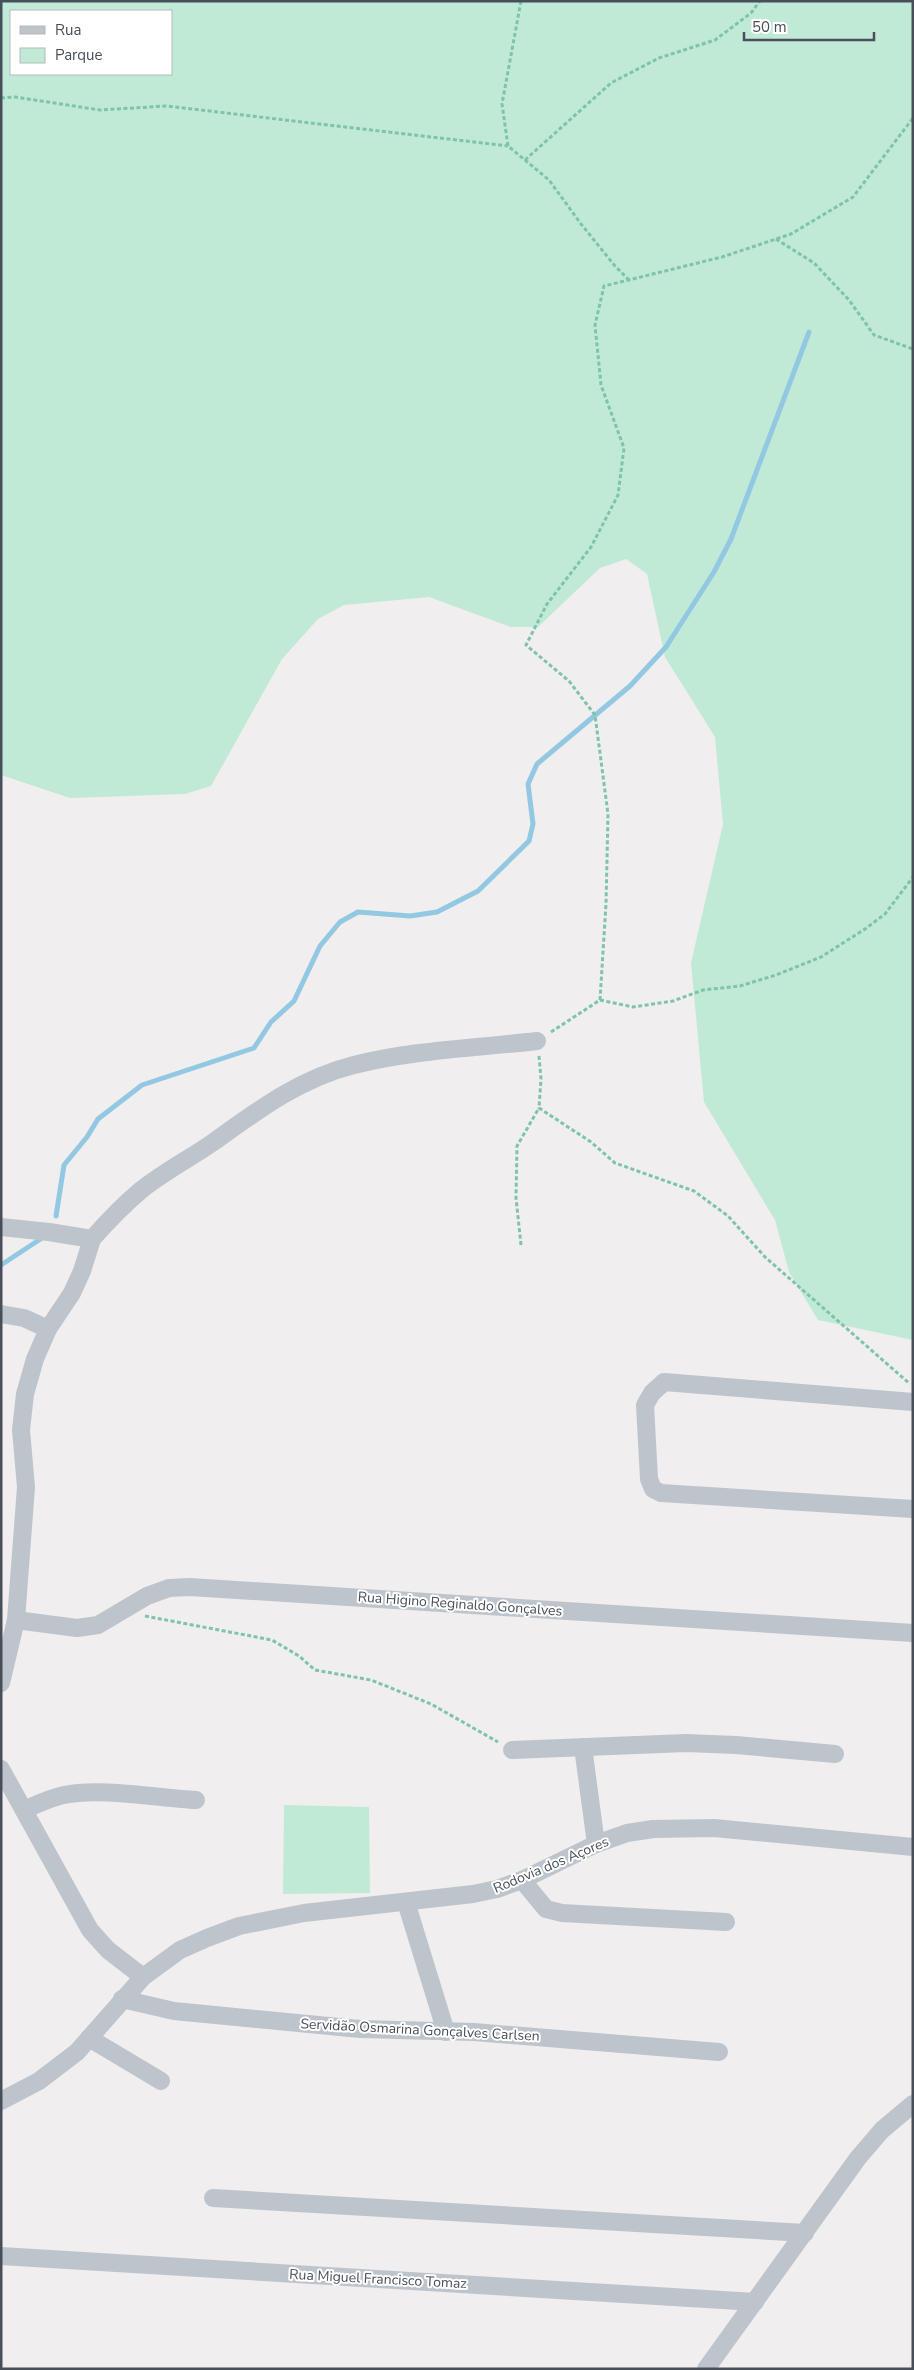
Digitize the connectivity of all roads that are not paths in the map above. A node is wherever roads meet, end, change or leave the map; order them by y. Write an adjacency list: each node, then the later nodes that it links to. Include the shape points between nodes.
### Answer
1 (537, 1041): 3 (street, via 397,1056 352,1065 313,1079 246,1118 141,1190)
2 (1, 1227): 3 (street)
3 (92, 1239): 5 (street, via 72,1293)
4 (1, 1314): 5 (street, via 24,1318)
5 (48, 1329): 8 (street, via 25,1394 21,1430 26,1487)
6 (913, 1402): 7 (street, via 664,1382 652,1393 645,1406 649,1479 653,1489 662,1493)
7 (913, 1509)
8 (16, 1620): 9 (street, Rua Higino Reginaldo Gonçalves, via 77,1628 98,1625 147,1596 169,1588 190,1587); 10 (street)
9 (913, 1633)
10 (1, 1683)
11 (583, 1746): 12 (street); 13 (street, via 736,1744); 17 (street)
12 (512, 1750)
13 (835, 1754)
14 (1, 1769): 16 (street)
15 (196, 1800): 16 (street, via 92,1792 65,1794)
16 (24, 1810): 22 (street, via 90,1930 108,1950)
17 (596, 1844): 18 (street, Rodovia dos Açores, via 627,1834 714,1828); 19 (street, Rodovia dos Açores)
18 (913, 1847)
19 (522, 1880): 20 (street, Rodovia dos Açores, via 473,1894); 21 (street, via 546,1909)
20 (406, 1902): 22 (street, Rodovia dos Açores, via 304,1913 239,1926 180,1950); 24 (street)
21 (726, 1922)
22 (143, 1977): 23 (street, Rodovia dos Açores)
23 (122, 1999): 24 (street, Servidão Osmarina Gonçalves Carlsen, via 183,2012 360,2029); 25 (street, Rodovia dos Açores)
24 (446, 2032): 26 (street, Servidão Osmarina Gonçalves Carlsen)
25 (89, 2038): 27 (street); 28 (street, Rodovia dos Açores, via 39,2081)
26 (719, 2052)
27 (161, 2081)
28 (1, 2101)
29 (913, 2104): 31 (street, via 869,2144)
30 (213, 2198): 31 (street)
31 (805, 2233): 33 (street)
32 (1, 2256): 33 (street, Rua Miguel Francisco Tomaz)
33 (755, 2302): 34 (street)
34 (706, 2369)

